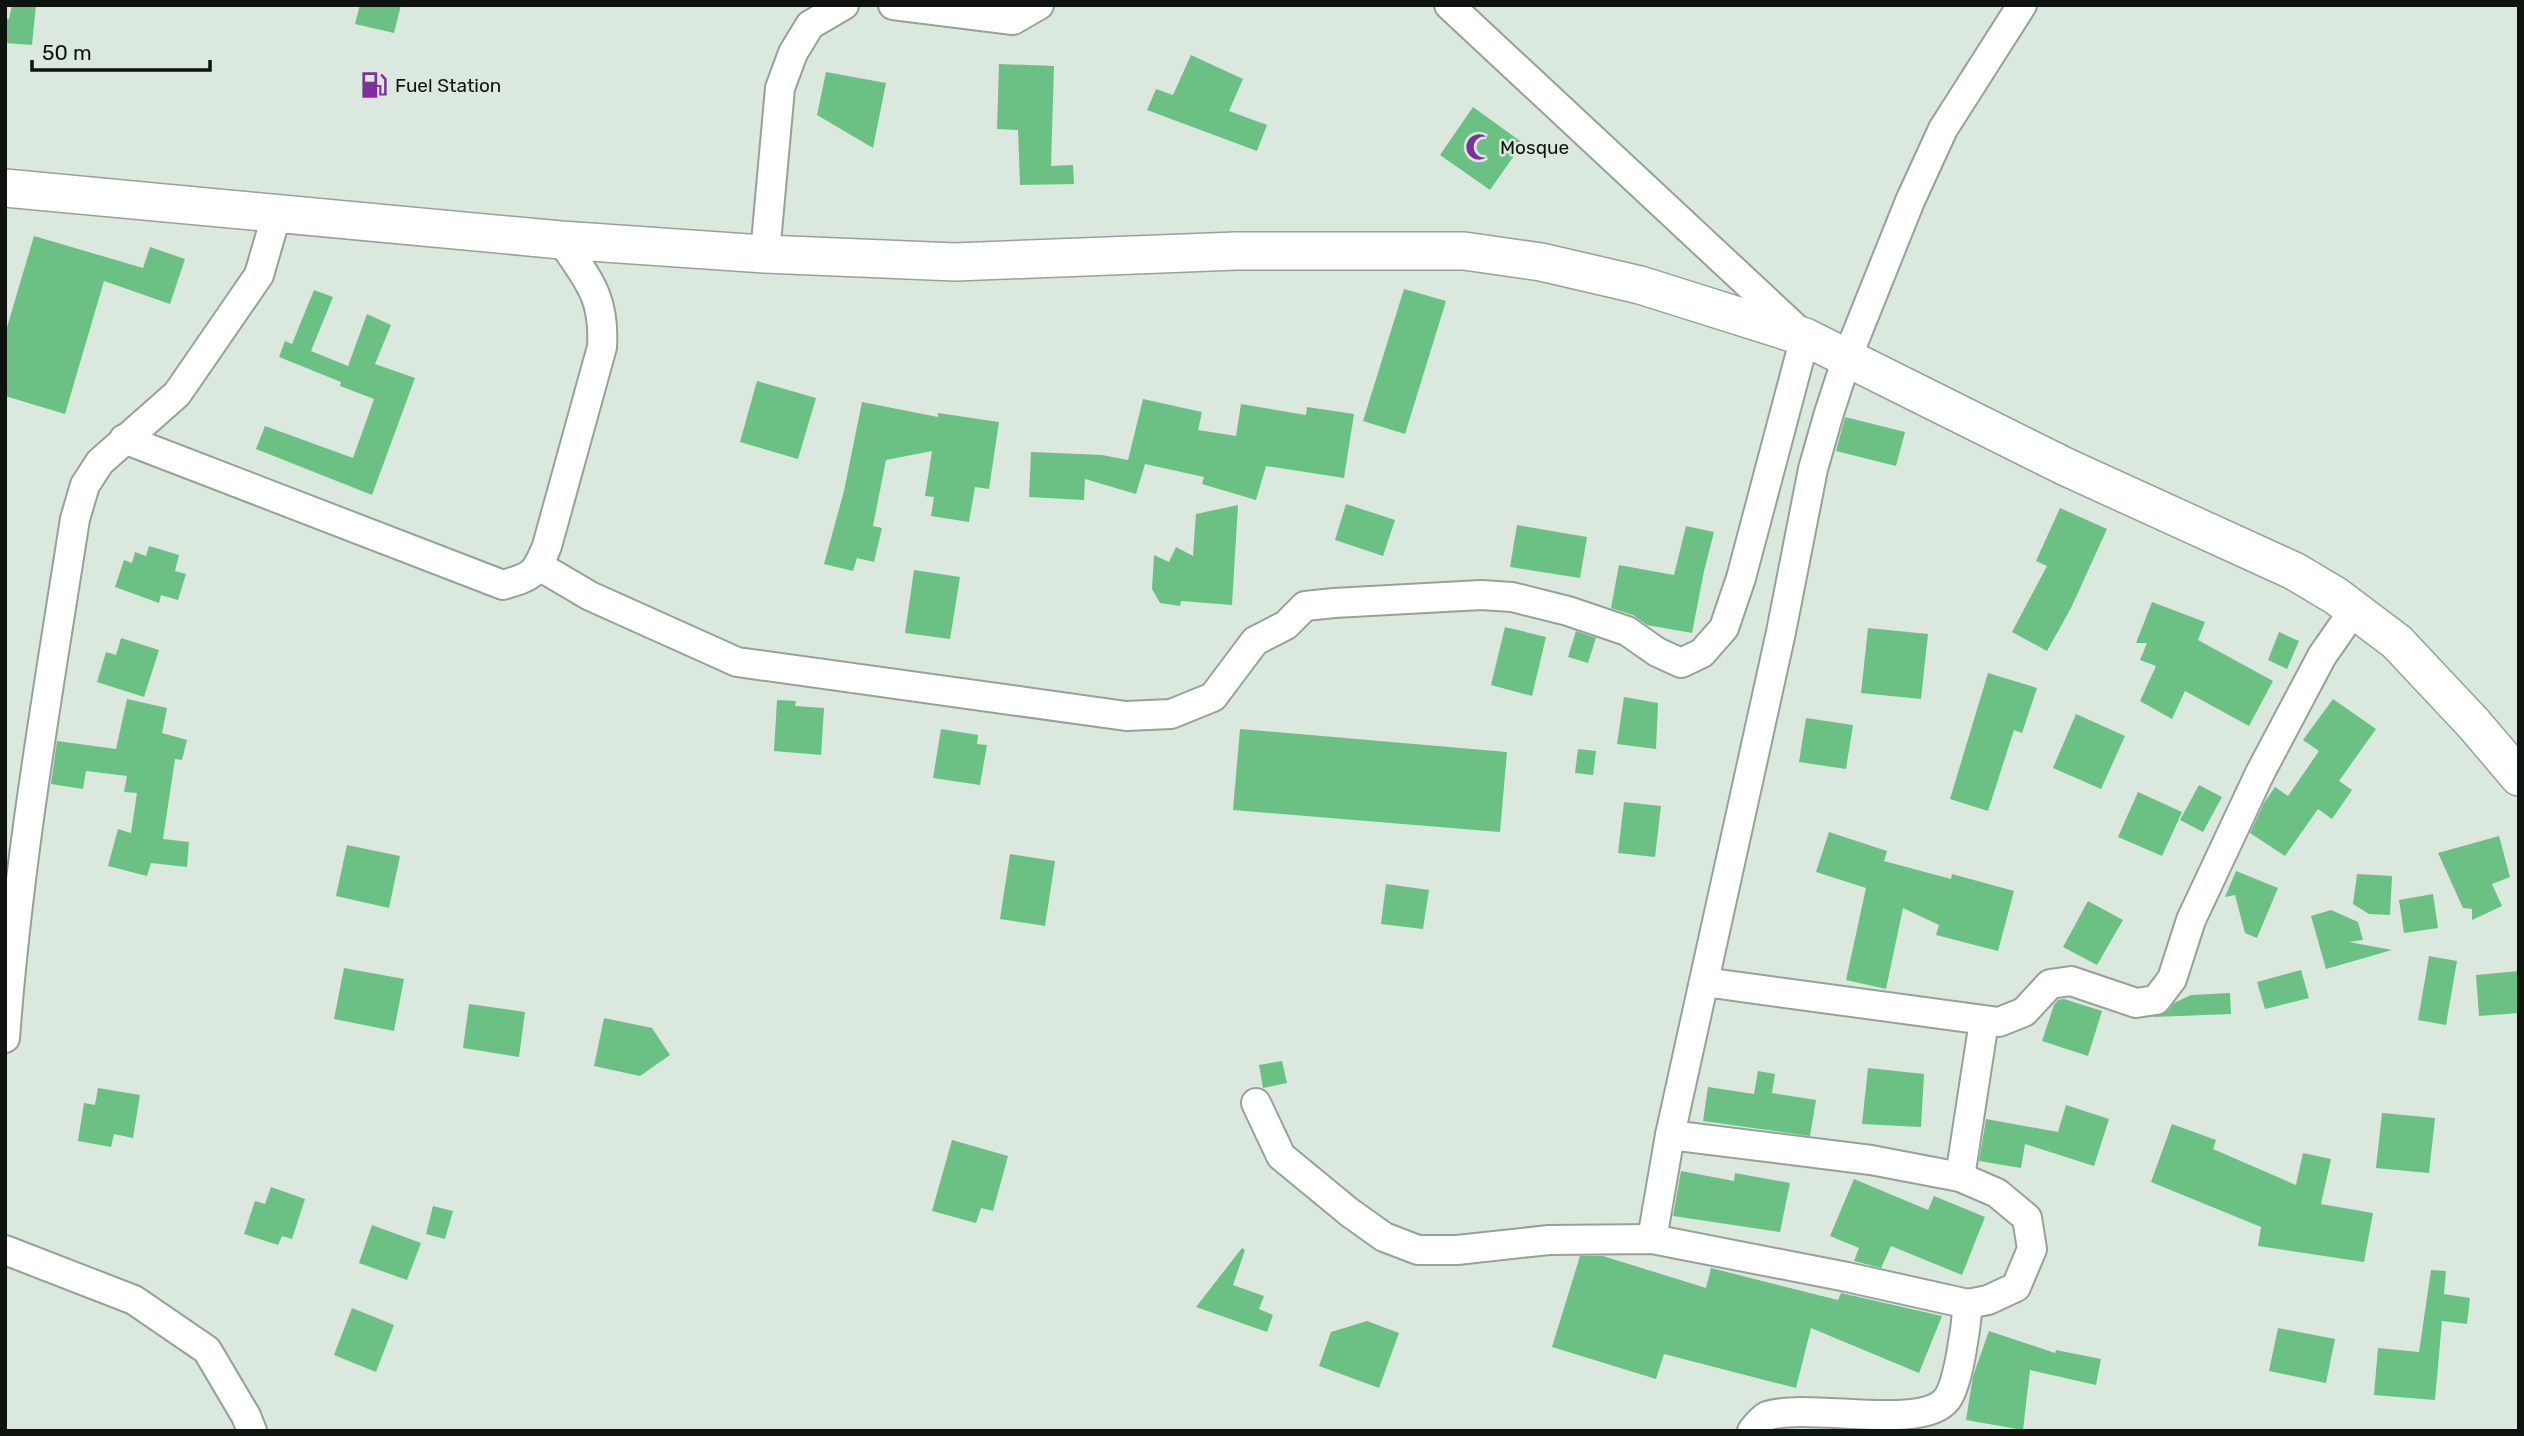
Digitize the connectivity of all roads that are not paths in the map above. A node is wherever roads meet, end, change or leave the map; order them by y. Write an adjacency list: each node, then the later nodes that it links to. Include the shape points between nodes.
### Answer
1 (844, 5): 9 (street, via 810,25 780,88)
2 (893, 5): 3 (street, via 1013,20)
3 (1039, 5)
4 (1449, 5): 10 (street)
5 (2022, 5): 11 (street, via 1943,128)
6 (5, 188): 7 (street)
7 (277, 213): 8 (street); 12 (street, via 259,275 177,394)
8 (561, 240): 9 (street); 13 (street, via 594,290 604,321 601,347)
9 (765, 254): 10 (street, via 955,262 1236,251 1464,251 1541,262 1640,285)
10 (1805, 337): 11 (street); 13 (street, via 1724,628 1702,653 1681,663 1627,631 1512,597 1334,603 1305,606 1286,625 1255,640 1213,697 1171,714 1126,716 737,662 590,596)
11 (1847, 358): 14 (street, via 2066,467 2294,571); 16 (street, via 1813,469)
12 (124, 439): 13 (street, via 503,585 527,578); 18 (street, via 85,485 75,519 31,796)
13 (539, 566)
14 (2354, 610): 15 (street, via 2397,642); 17 (street, via 2322,656 2260,772 2191,920 2172,979 2156,1000 2136,1003 2071,981 2050,984 2024,1012 2009,1019)
15 (2519, 777)
16 (1704, 982): 17 (street); 20 (street)
17 (1984, 1021): 21 (street)
18 (5, 1038)
19 (1256, 1102): 22 (street, via 1281,1156 1384,1237 1418,1250)
20 (1670, 1135): 21 (street, via 1871,1160); 22 (street)
21 (1960, 1177): 24 (street, via 1997,1193 2027,1219 2032,1249 2017,1287)
22 (1652, 1238): 24 (street)
23 (5, 1250): 25 (street, via 134,1300 206,1350)
24 (1968, 1304): 26 (street, via 1953,1387 1937,1407 1917,1415 1789,1412 1764,1417)
25 (252, 1431)
26 (1752, 1431)

